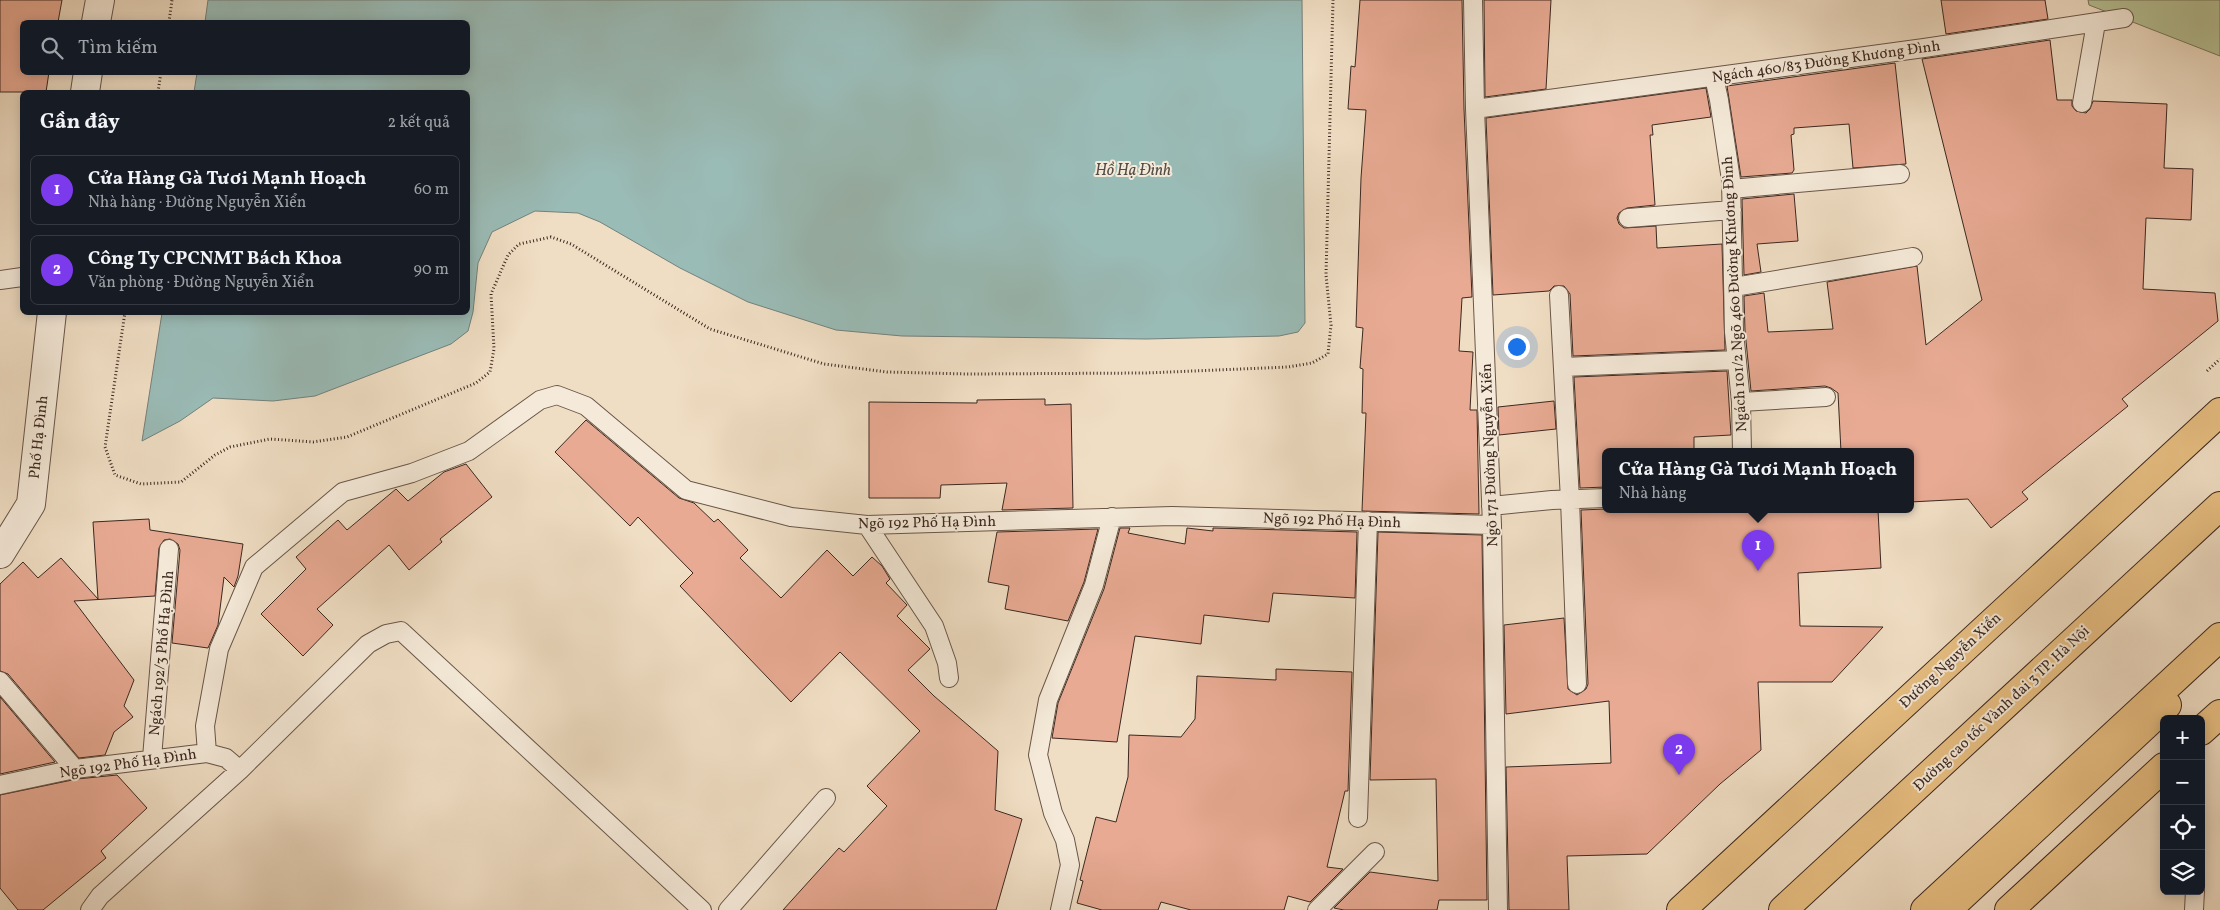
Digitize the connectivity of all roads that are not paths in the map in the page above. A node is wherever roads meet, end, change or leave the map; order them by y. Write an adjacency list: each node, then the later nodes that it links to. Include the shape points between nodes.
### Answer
1 (100, 0): 4 (street)
2 (1473, 0): 10 (lane, Ngõ 171 Đường Nguyễn Xiển)
3 (2124, 18): 5 (lane, Ngách 460/83 Đường Khương Đình)
4 (96, 20)
5 (2096, 23): 7 (lane, Ngách 460/83 Đường Khương Đình); 9 (lane)
6 (88, 75): 8 (street)
7 (1714, 77): 10 (lane, Ngách 460/83 Đường Khương Đình); 12 (lane, Ngách 101/2 Ngõ 460 Đường Khương Đình)
8 (85, 90)
9 (2082, 103)
10 (1475, 109): 29 (lane, Ngõ 171 Đường Nguyễn Xiển)
11 (1900, 174): 12 (lane)
12 (1730, 189): 13 (lane, Ngách 101/2 Ngõ 460 Đường Khương Đình)
13 (1732, 210): 14 (lane); 18 (lane, Ngách 101/2 Ngõ 460 Đường Khương Đình)
14 (1628, 218)
15 (1913, 257): 18 (lane)
16 (20, 277): 17 (lane)
17 (0, 280)
18 (1734, 287): 21 (lane, Ngách 101/2 Ngõ 460 Đường Khương Đình)
19 (1559, 295): 22 (lane)
20 (52, 315): 36 (street, Phố Hạ Đình, via 31,504)
21 (1737, 360): 22 (lane); 24 (lane, Ngách 101/2 Ngõ 460 Đường Khương Đình)
22 (1563, 367): 28 (lane)
23 (1826, 397): 24 (lane)
24 (1741, 402): 26 (lane, Ngách 101/2 Ngõ 460 Đường Khương Đình)
25 (2220, 412): 60 (main road, Đường Nguyễn Xiển)
26 (1742, 448)
27 (1602, 498): 28 (lane)
28 (1570, 500): 29 (lane); 41 (lane)
29 (1491, 506): 34 (lane, Ngõ 171 Đường Nguyễn Xiển)
30 (2220, 506): 61 (main road, Đường cao tốc Vành đai 3 TP. Hà Nội)
31 (1112, 517): 32 (lane, Ngõ 192 Phố Hạ Đình); 33 (lane, Ngõ 192 Phố Hạ Đình); 57 (lane, via 1094,585 1048,700 1039,747 1043,778 1065,840 1070,866)
32 (1368, 521): 34 (lane, Ngõ 192 Phố Hạ Đình); 51 (lane)
33 (867, 525): 39 (lane, via 934,626); 44 (lane, Ngõ 192 Phố Hạ Đình, via 791,516 686,490 586,406 557,395 540,400 469,451 412,473 343,492 254,567 219,649 205,726)
34 (1492, 525): 59 (lane, Ngõ 171 Đường Nguyễn Xiển)
35 (169, 549): 45 (lane, Ngách 192/3 Phố Hạ Đình)
36 (0, 554)
37 (2220, 637): 62 (main road)
38 (2220, 655): 63 (main road)
39 (950, 678)
40 (0, 680): 46 (lane)
41 (1577, 684)
42 (2220, 714): 43 (main road)
43 (2205, 727)
44 (208, 752): 45 (lane, Ngõ 192 Phố Hạ Đình); 47 (lane, via 226,758)
45 (152, 758): 46 (lane, Ngõ 192 Phố Hạ Đình)
46 (75, 769): 49 (lane, Ngõ 192 Phố Hạ Đình)
47 (240, 770): 54 (lane, via 100,896); 55 (lane, via 368,644 400,631)
48 (2160, 771): 64 (main road)
49 (0, 784)
50 (826, 798): 56 (lane)
51 (1358, 818)
52 (1375, 852): 58 (lane)
53 (2195, 895): 65 (lane)
54 (90, 910)
55 (702, 910)
56 (728, 910)
57 (1060, 910)
58 (1316, 910)
59 (1498, 910)
60 (1681, 910)
61 (1783, 910)
62 (1925, 910)
63 (1946, 910)
64 (2009, 910)
65 (2194, 910)

